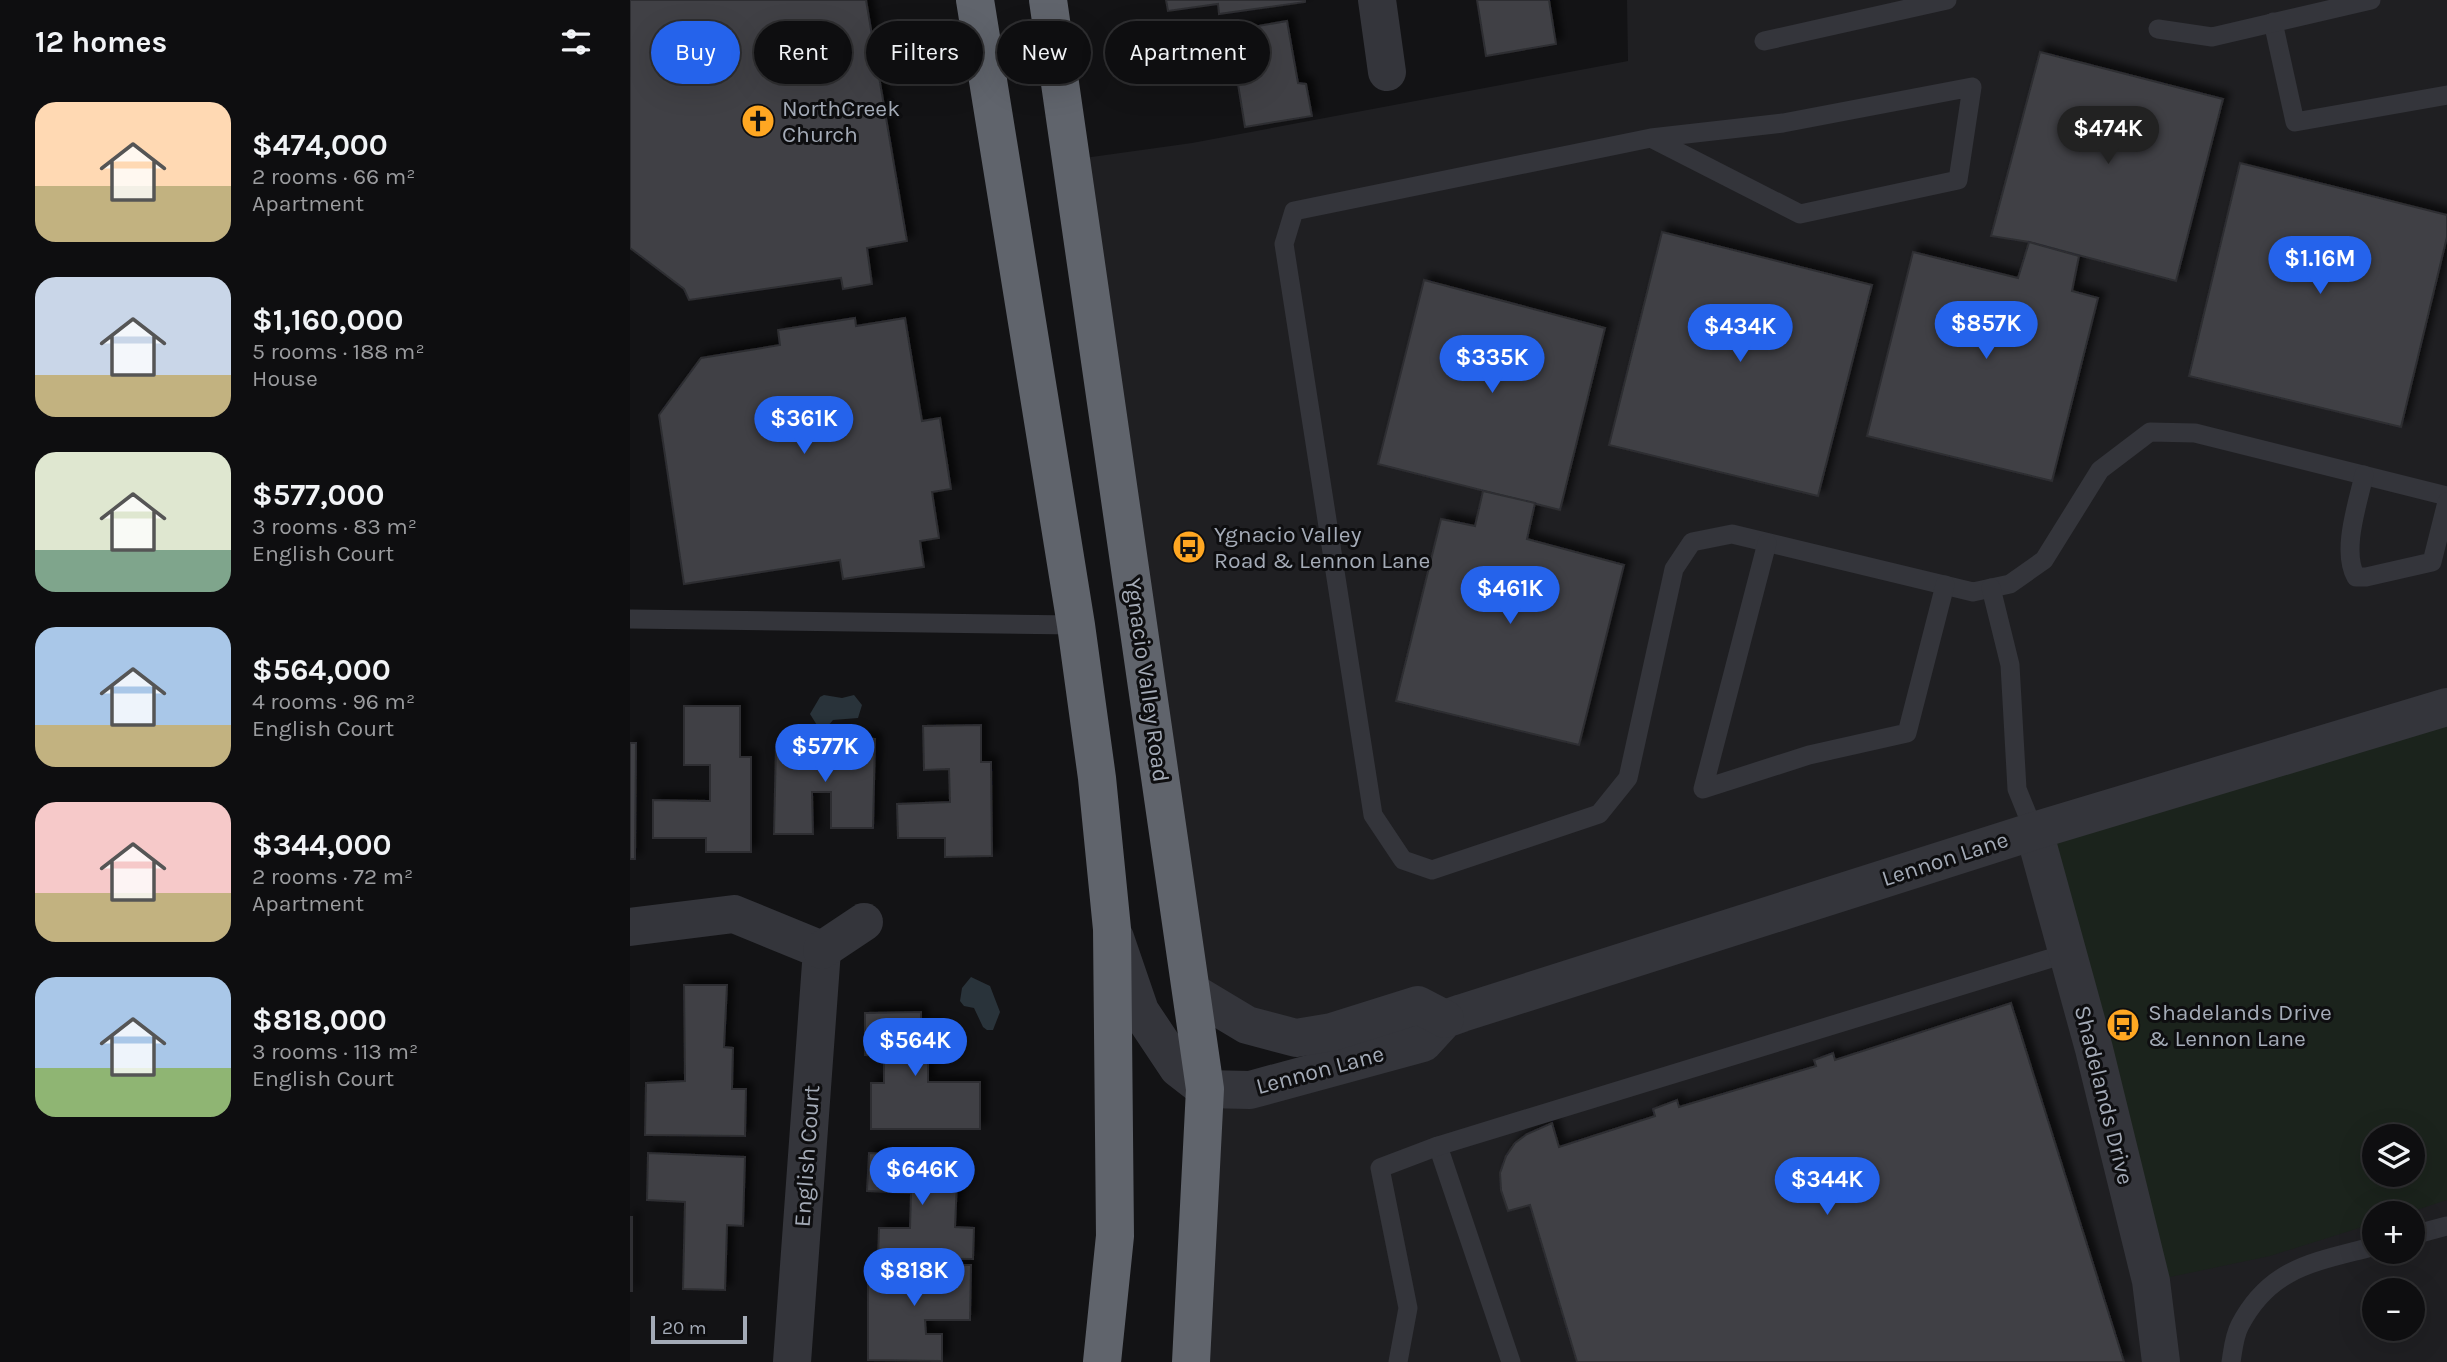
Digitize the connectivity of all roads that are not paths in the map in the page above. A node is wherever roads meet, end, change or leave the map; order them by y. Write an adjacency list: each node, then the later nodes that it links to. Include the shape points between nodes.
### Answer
1 (975, 0): 19 (highway)
2 (1048, 0): 27 (highway, Ygnacio Valley Road)
3 (1377, 0): 9 (street)
4 (1947, 0): 8 (lane)
5 (2371, 0): 6 (lane)
6 (2273, 22): 7 (lane, via 2212,37); 10 (lane, via 2295,122)
7 (2158, 29)
8 (1764, 41)
9 (1387, 72)
10 (2447, 95)
11 (1651, 138): 11 (lane, via 1783,123 1972,87 1958,180 1800,214); 15 (lane, via 1294,211 1284,244 1373,815 1403,860 1432,870 1599,814 1628,778 1674,569 1692,542 1732,534)
12 (2364, 475): 13 (lane); 14 (lane, via 2349,548 2356,577 2432,562); 17 (lane, via 2195,433 2150,432 2100,470 2044,561 2010,584)
13 (2447, 496)
14 (2447, 502)
15 (1767, 543): 16 (lane); 16 (lane, via 1703,789 1809,755 1908,733)
16 (1945, 585): 17 (lane, via 1973,592)
17 (1991, 588): 21 (lane, via 2010,665 2017,789)
18 (630, 619): 19 (lane)
19 (1076, 625): 24 (highway)
20 (2447, 707): 21 (street, Lennon Lane)
21 (2034, 831): 26 (street, Shadelands Drive); 28 (street, Lennon Lane)
22 (864, 922): 25 (street)
23 (630, 927): 25 (street, via 734,914)
24 (1112, 929): 29 (street, via 1140,1011 1178,1068); 35 (highway, via 1115,1236)
25 (822, 950): 34 (street, English Court)
26 (2068, 953): 30 (lane); 39 (street, Shadelands Drive, via 2151,1281)
27 (1192, 992): 28 (street, Lennon Lane, via 1247,1025 1296,1038 1332,1032 1418,1005); 29 (highway, Ygnacio Valley Road)
28 (1445, 1018): 29 (street, Lennon Lane, via 1423,1042 1250,1090)
29 (1205, 1089): 36 (highway, Ygnacio Valley Road)
30 (1438, 1146): 37 (lane, via 1380,1168 1408,1308); 38 (lane)
31 (2447, 1226): 32 (lane)
32 (2425, 1232)
33 (2362, 1250): 40 (lane, via 2298,1268 2265,1289 2239,1327)
34 (792, 1362)
35 (1102, 1362)
36 (1191, 1362)
37 (1398, 1362)
38 (1511, 1362)
39 (2161, 1362)
40 (2231, 1362)

